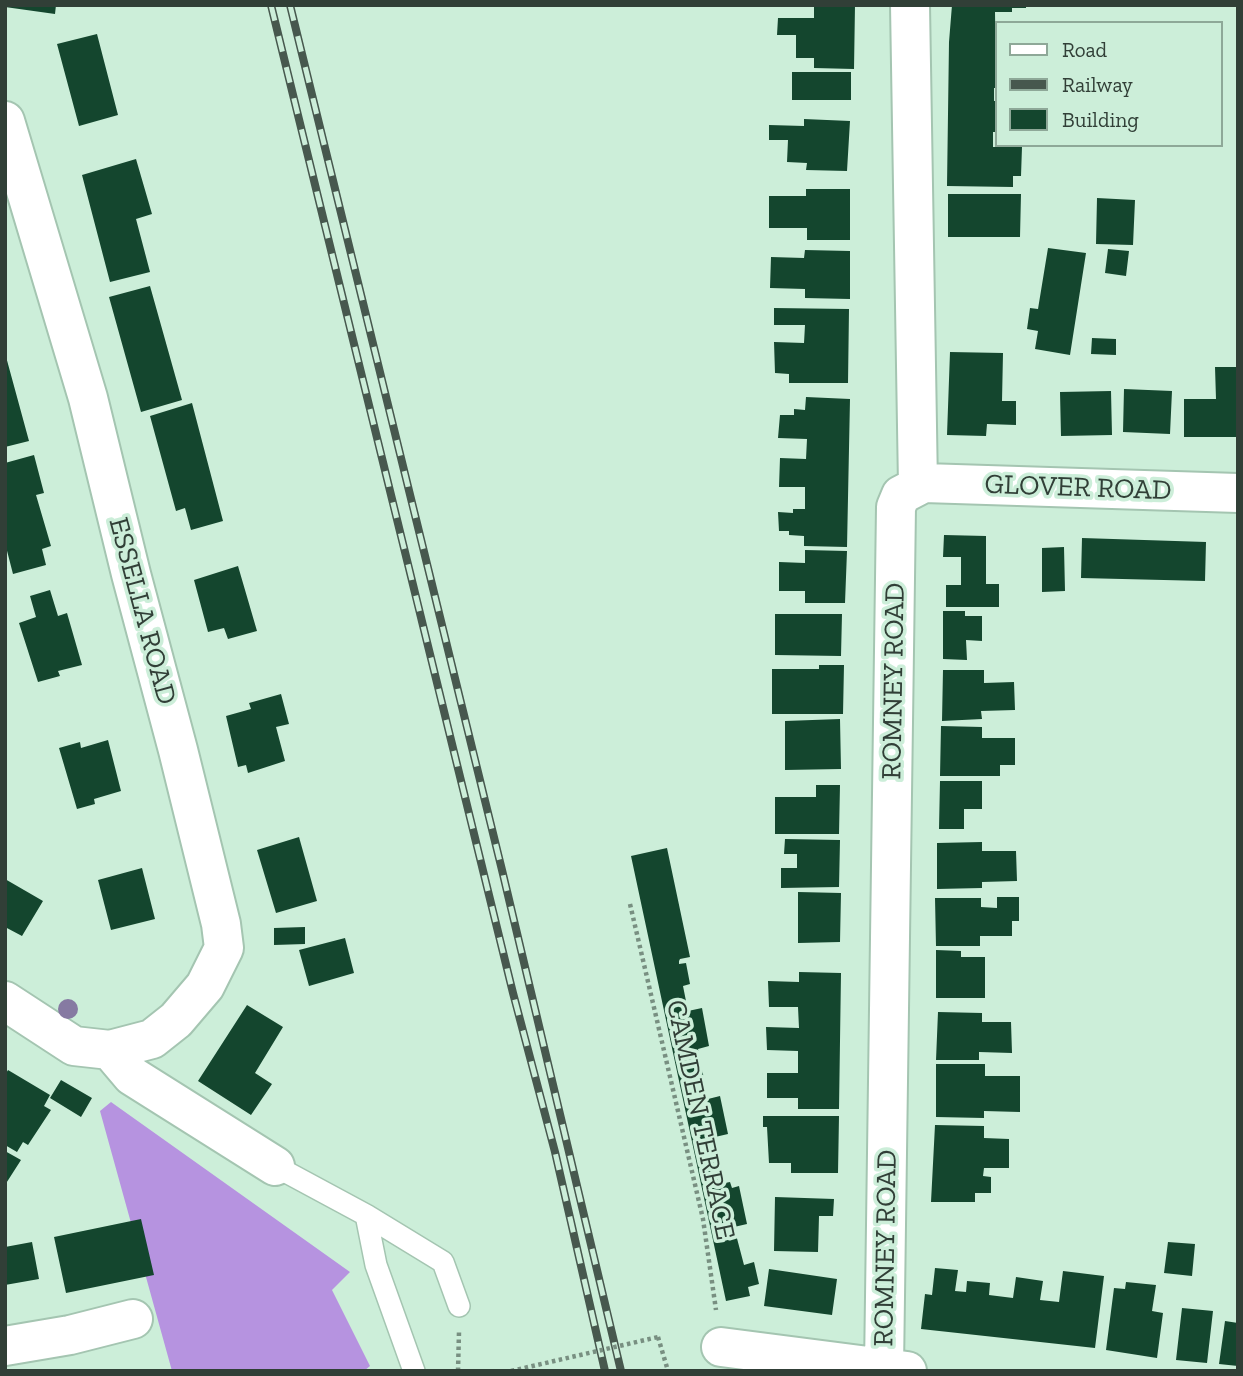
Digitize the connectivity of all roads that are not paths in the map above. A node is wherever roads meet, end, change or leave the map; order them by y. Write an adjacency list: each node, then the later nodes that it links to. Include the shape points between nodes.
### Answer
1 (910, 5): 3 (street)
2 (5, 121): 6 (street, ESSELLA ROAD, via 88,398 224,948 205,986 176,1020 152,1039)
3 (918, 486): 4 (street, GLOVER ROAD); 13 (street, ROMNEY ROAD, via 901,495 896,507)
4 (1238, 493)
5 (5, 1001): 6 (street, ESSELLA ROAD, via 74,1046)
6 (110, 1050): 7 (street, via 132,1076)
7 (275, 1166): 8 (lane)
8 (366, 1215): 9 (lane, via 443,1262); 14 (lane, via 376,1265)
9 (459, 1306)
10 (133, 1319): 11 (street)
11 (5, 1346)
12 (721, 1347): 13 (street)
13 (896, 1369)
14 (414, 1371)

